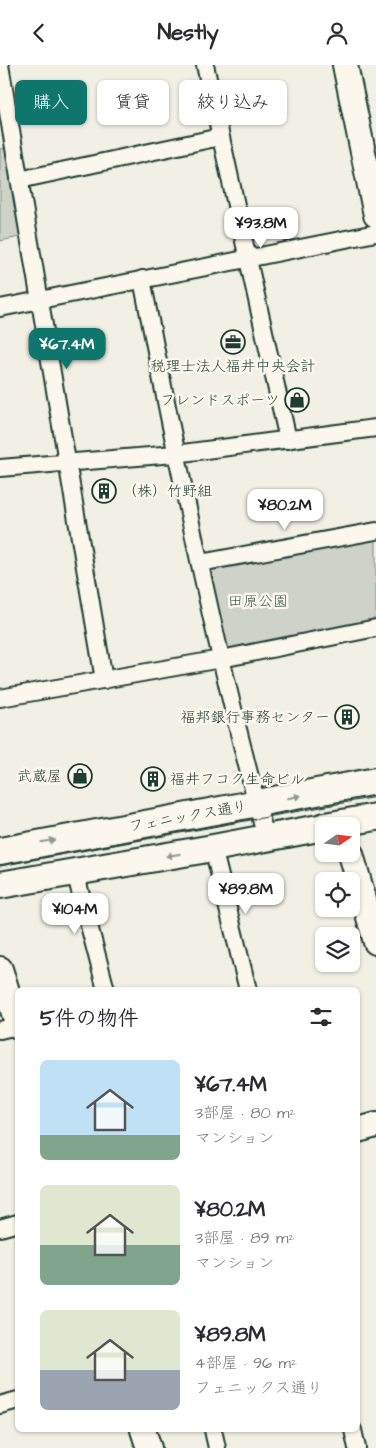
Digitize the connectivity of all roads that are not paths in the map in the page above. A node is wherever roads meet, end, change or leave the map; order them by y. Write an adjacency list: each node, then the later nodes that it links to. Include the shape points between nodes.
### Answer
1 (0, 65): 5 (street)
2 (205, 65): 4 (street)
3 (345, 65): 7 (street)
4 (220, 137): 6 (street); 9 (street)
5 (6, 139): 6 (street)
6 (19, 180): 11 (street)
7 (376, 215)
8 (376, 233): 9 (street)
9 (246, 258): 10 (street); 14 (street)
10 (142, 279): 11 (street); 15 (street)
11 (39, 300): 12 (street); 16 (street)
12 (0, 308)
13 (376, 428): 14 (street)
14 (288, 440): 15 (street)
15 (176, 453): 16 (street); 19 (street)
16 (67, 463): 17 (street); 22 (street)
17 (0, 468)
18 (376, 531): 19 (street)
19 (200, 563): 21 (street)
20 (376, 628): 21 (street)
21 (221, 659): 22 (street); 25 (street)
22 (104, 680): 23 (street)
23 (0, 698)
24 (376, 781): 25 (main road, フェニックス通り, one-way to 24)
25 (257, 804): 29 (street); 31 (main road, フェニックス通り, one-way to 25)
26 (376, 817): 27 (main road)
27 (360, 820)
28 (315, 829): 29 (main road)
29 (266, 838): 30 (main road)
30 (213, 848): 33 (main road, one-way to 33); 38 (street)
31 (0, 851)
32 (354, 863): 35 (street)
33 (74, 872): 34 (main road); 37 (street)
34 (0, 885)
35 (376, 942)
36 (0, 969): 39 (street)
37 (105, 987)
38 (247, 987)
39 (15, 1019)
40 (15, 1026): 41 (street)
41 (0, 1030)
42 (376, 1125): 43 (street)
43 (360, 1129)
44 (15, 1224): 45 (street)
45 (0, 1228)
46 (15, 1401): 47 (street)
47 (0, 1405)
48 (144, 1432): 51 (street)
49 (213, 1432): 52 (street)
50 (353, 1432): 53 (street)
51 (149, 1448)
52 (217, 1448)
53 (357, 1448)

